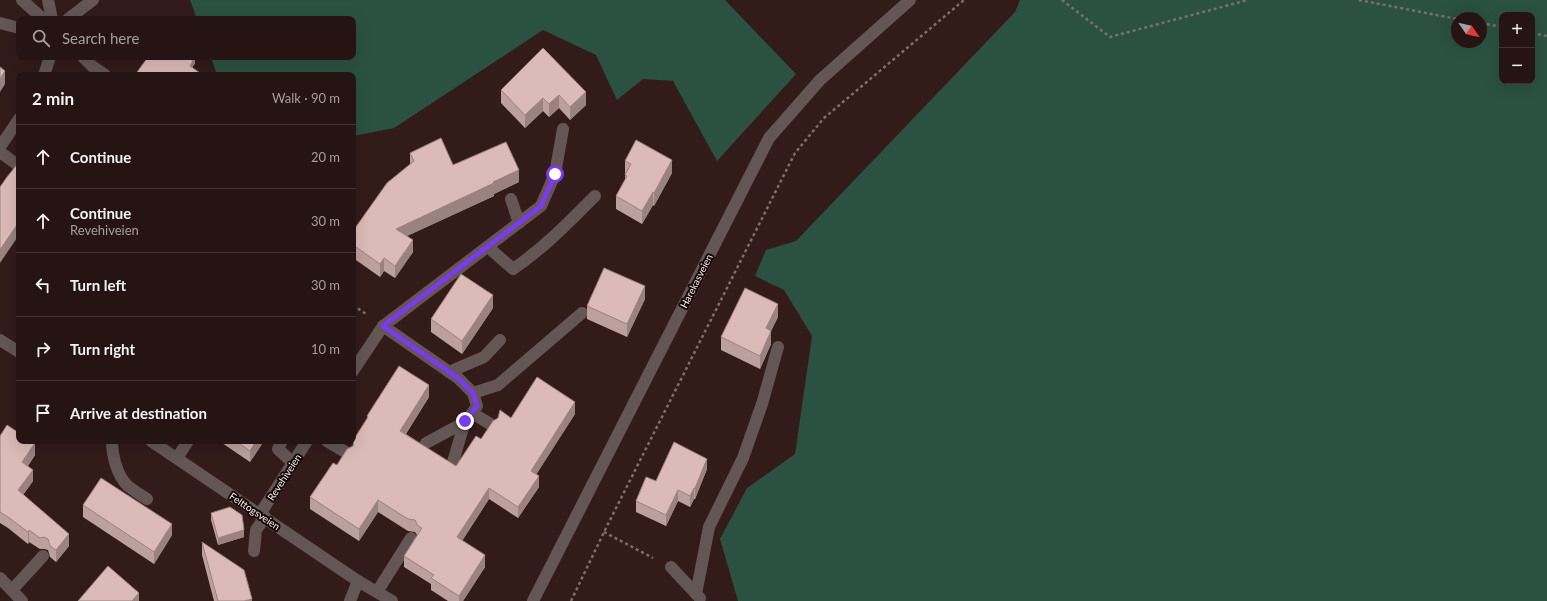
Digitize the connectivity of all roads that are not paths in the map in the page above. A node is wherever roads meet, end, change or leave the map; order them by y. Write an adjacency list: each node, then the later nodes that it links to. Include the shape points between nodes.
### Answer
1 (22, 0): 5 (street)
2 (48, 0): 6 (street)
3 (93, 0): 7 (street)
4 (910, 0): 59 (street, Harekasveien, via 820,80 769,138)
5 (39, 16)
6 (51, 16)
7 (72, 16)
8 (0, 23): 9 (street)
9 (16, 27)
10 (49, 60): 12 (street)
11 (86, 60): 13 (street)
12 (45, 72)
13 (101, 72)
14 (16, 123): 16 (street)
15 (563, 129): 21 (street, via 555,174 541,206)
16 (0, 147)
17 (0, 152): 18 (street)
18 (16, 164)
19 (595, 196): 22 (street, via 550,241 513,269)
20 (511, 199): 21 (street)
21 (519, 223): 22 (street)
22 (488, 247): 24 (street)
23 (582, 313): 31 (street, via 498,385)
24 (383, 326): 29 (street); 30 (street)
25 (0, 340): 28 (street)
26 (500, 340): 30 (street, via 484,357)
27 (778, 347): 55 (street, via 743,458 709,527)
28 (16, 348)
29 (356, 366)
30 (449, 372): 31 (street)
31 (473, 393): 32 (street, via 477,406)
32 (468, 417): 33 (street); 34 (street); 44 (street)
33 (492, 425)
34 (426, 443)
35 (112, 444): 45 (street, via 118,469 127,485)
36 (155, 444): 42 (street, Felttogsveien)
37 (186, 444): 42 (street)
38 (280, 444): 43 (street, via 278,449)
39 (305, 444): 43 (street, Revehiveien)
40 (332, 444): 41 (street)
41 (347, 453)
42 (176, 458): 46 (street, Felttogsveien)
43 (293, 462): 46 (street, Revehiveien)
44 (453, 462)
45 (146, 499)
46 (262, 516): 48 (street, Revehiveien, via 256,530); 52 (street, Felttogsveien)
47 (411, 538): 54 (street)
48 (254, 551)
49 (43, 556): 53 (street)
50 (671, 567): 55 (street)
51 (0, 578): 53 (street)
52 (358, 581): 54 (street, Felttogsveien); 57 (street)
53 (12, 590): 56 (street)
54 (377, 592): 58 (street, Felttogsveien)
55 (699, 598)
56 (22, 601)
57 (350, 601)
58 (392, 601)
59 (533, 601)

